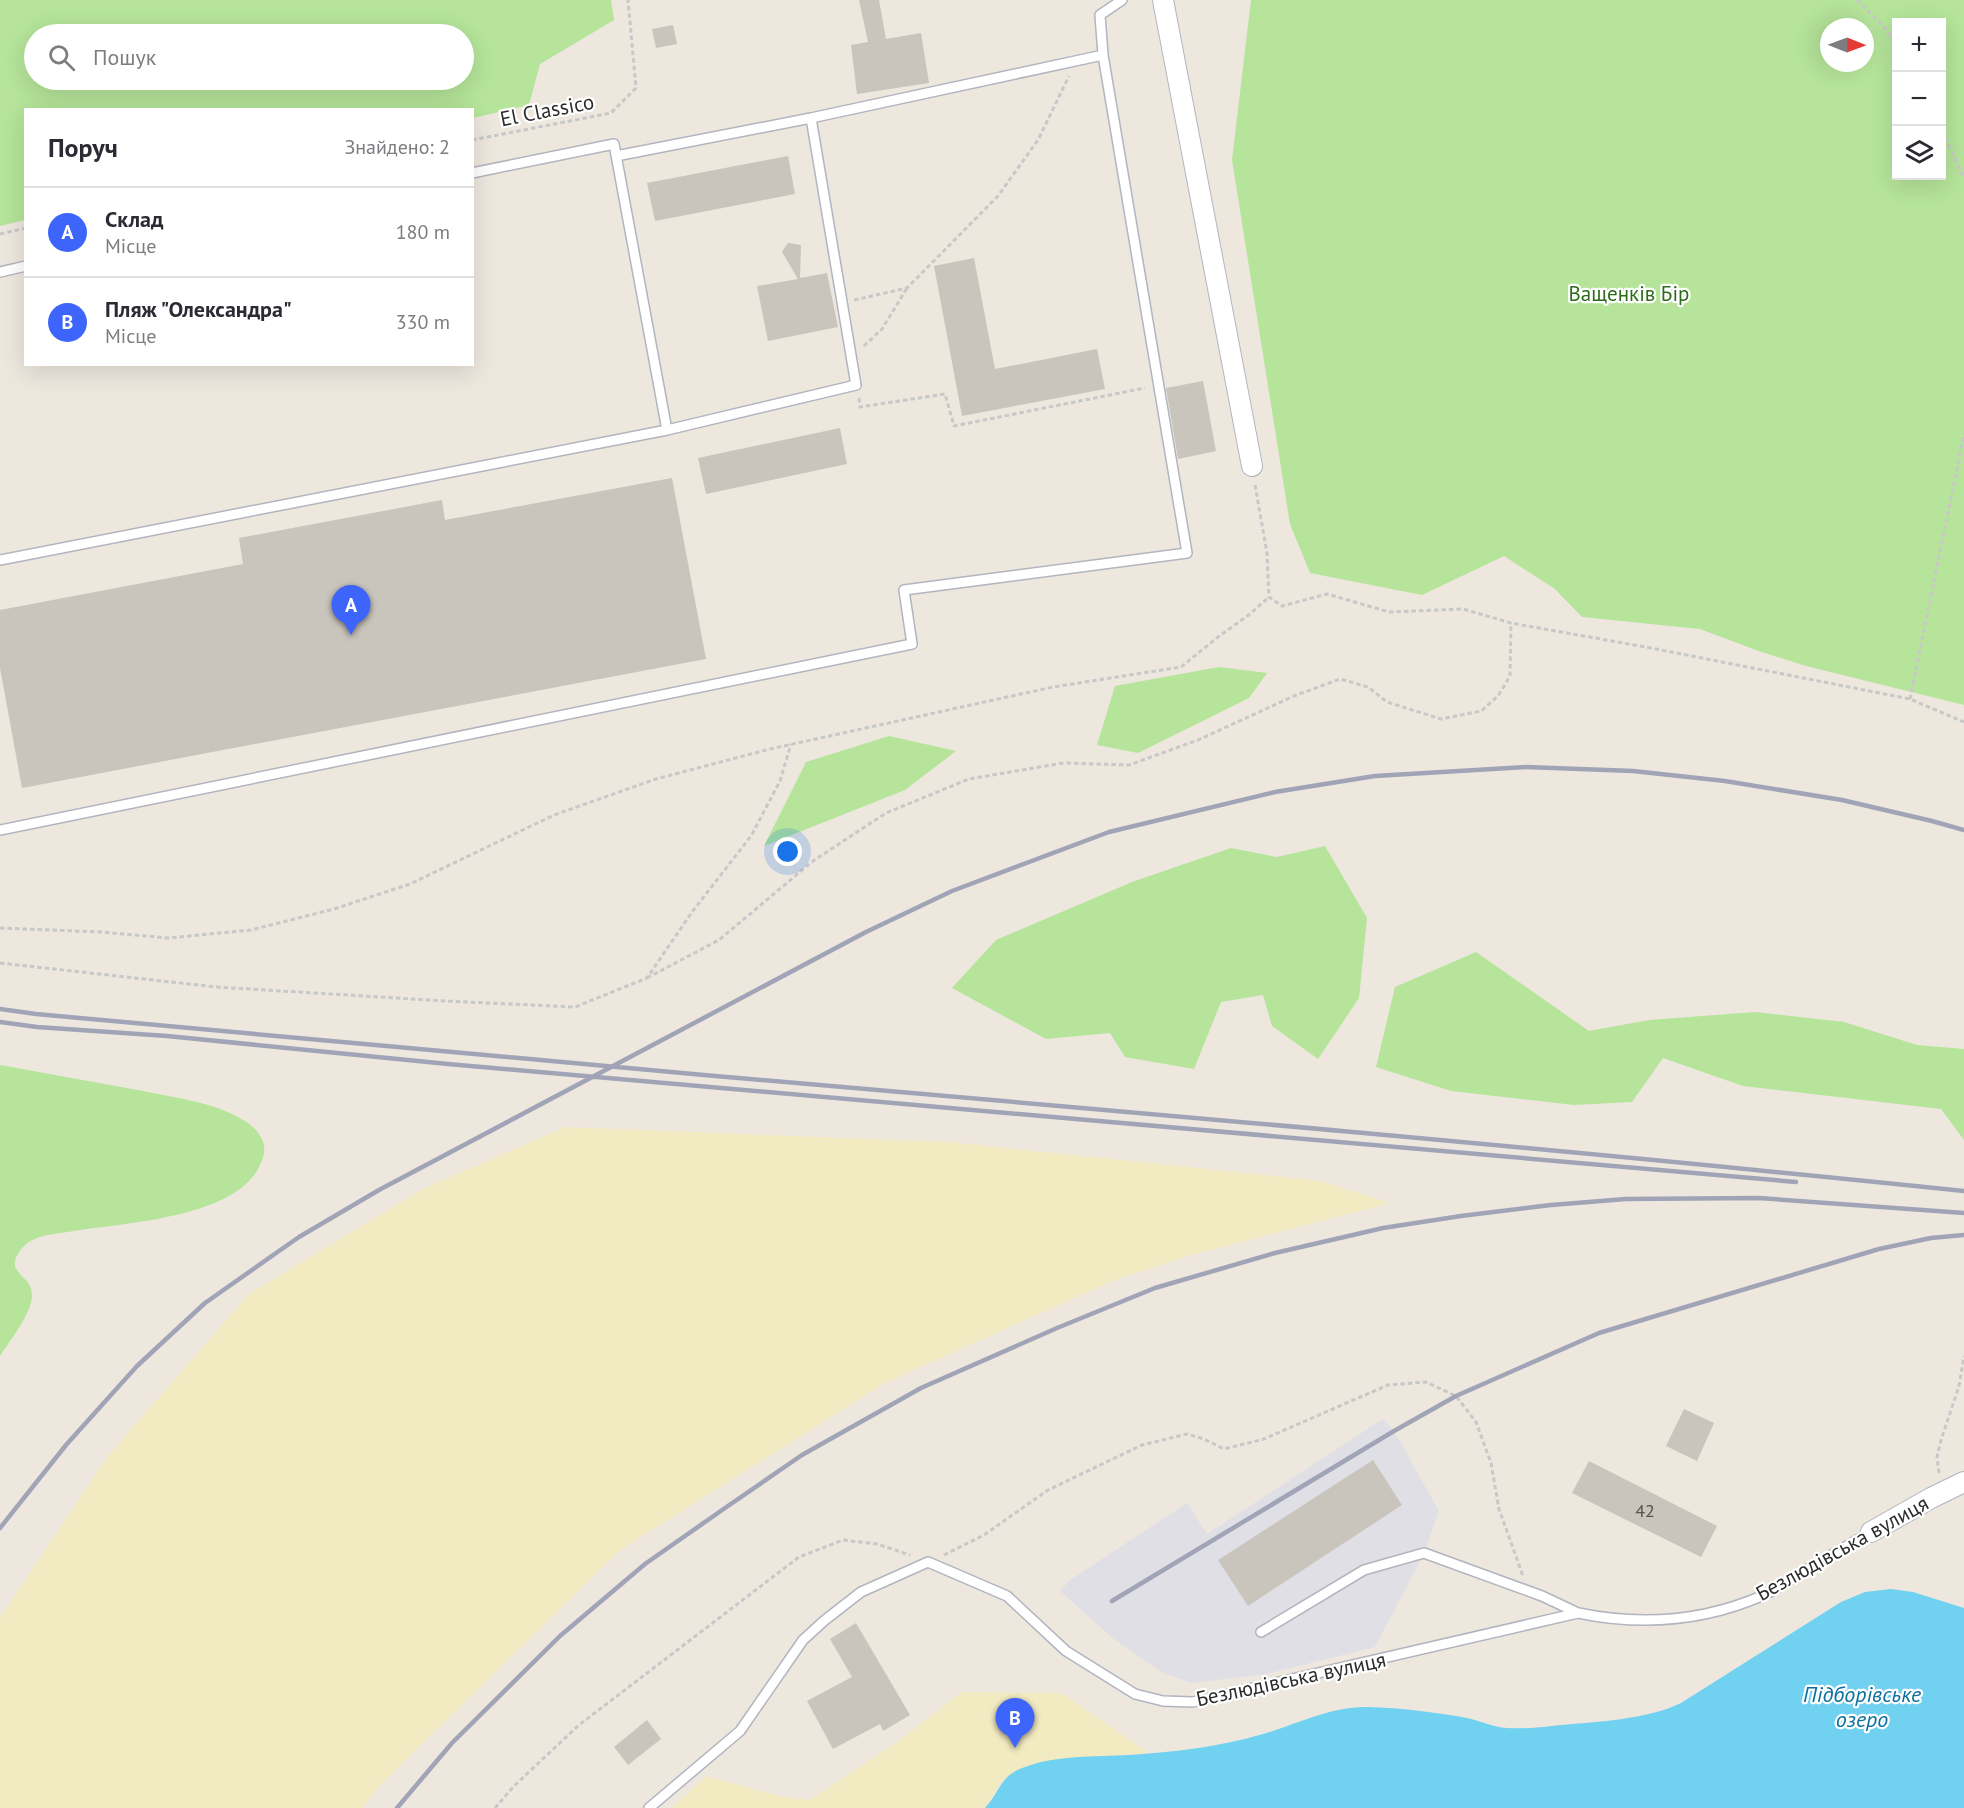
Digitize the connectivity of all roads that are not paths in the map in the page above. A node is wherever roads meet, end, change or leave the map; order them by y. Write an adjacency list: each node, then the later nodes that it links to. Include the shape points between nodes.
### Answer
1 (1122, 0): 3 (lane, via 1100,15)
2 (1163, 0): 10 (street)
3 (1103, 55): 4 (lane); 12 (lane, via 1187,553 904,590 912,644)
4 (811, 118): 5 (lane); 9 (lane, via 856,385)
5 (616, 156): 6 (lane, via 614,144); 9 (lane)
6 (474, 173)
7 (24, 266): 8 (lane)
8 (0, 272)
9 (667, 430): 11 (lane)
10 (1252, 466)
11 (0, 560)
12 (0, 830)
13 (1964, 1482): 14 (street, Безлюдівська вулиця)
14 (1871, 1532): 15 (lane, Безлюдівська вулиця, via 1765,1595 1723,1610 1661,1620 1622,1620)
15 (1578, 1613): 16 (lane, via 1424,1553 1364,1570); 17 (lane, Безлюдівська вулиця, via 1193,1702 1163,1701 1135,1694 1066,1652 1007,1596 928,1562 861,1592 825,1620 803,1641 740,1731)
16 (1261, 1632)
17 (649, 1808)

